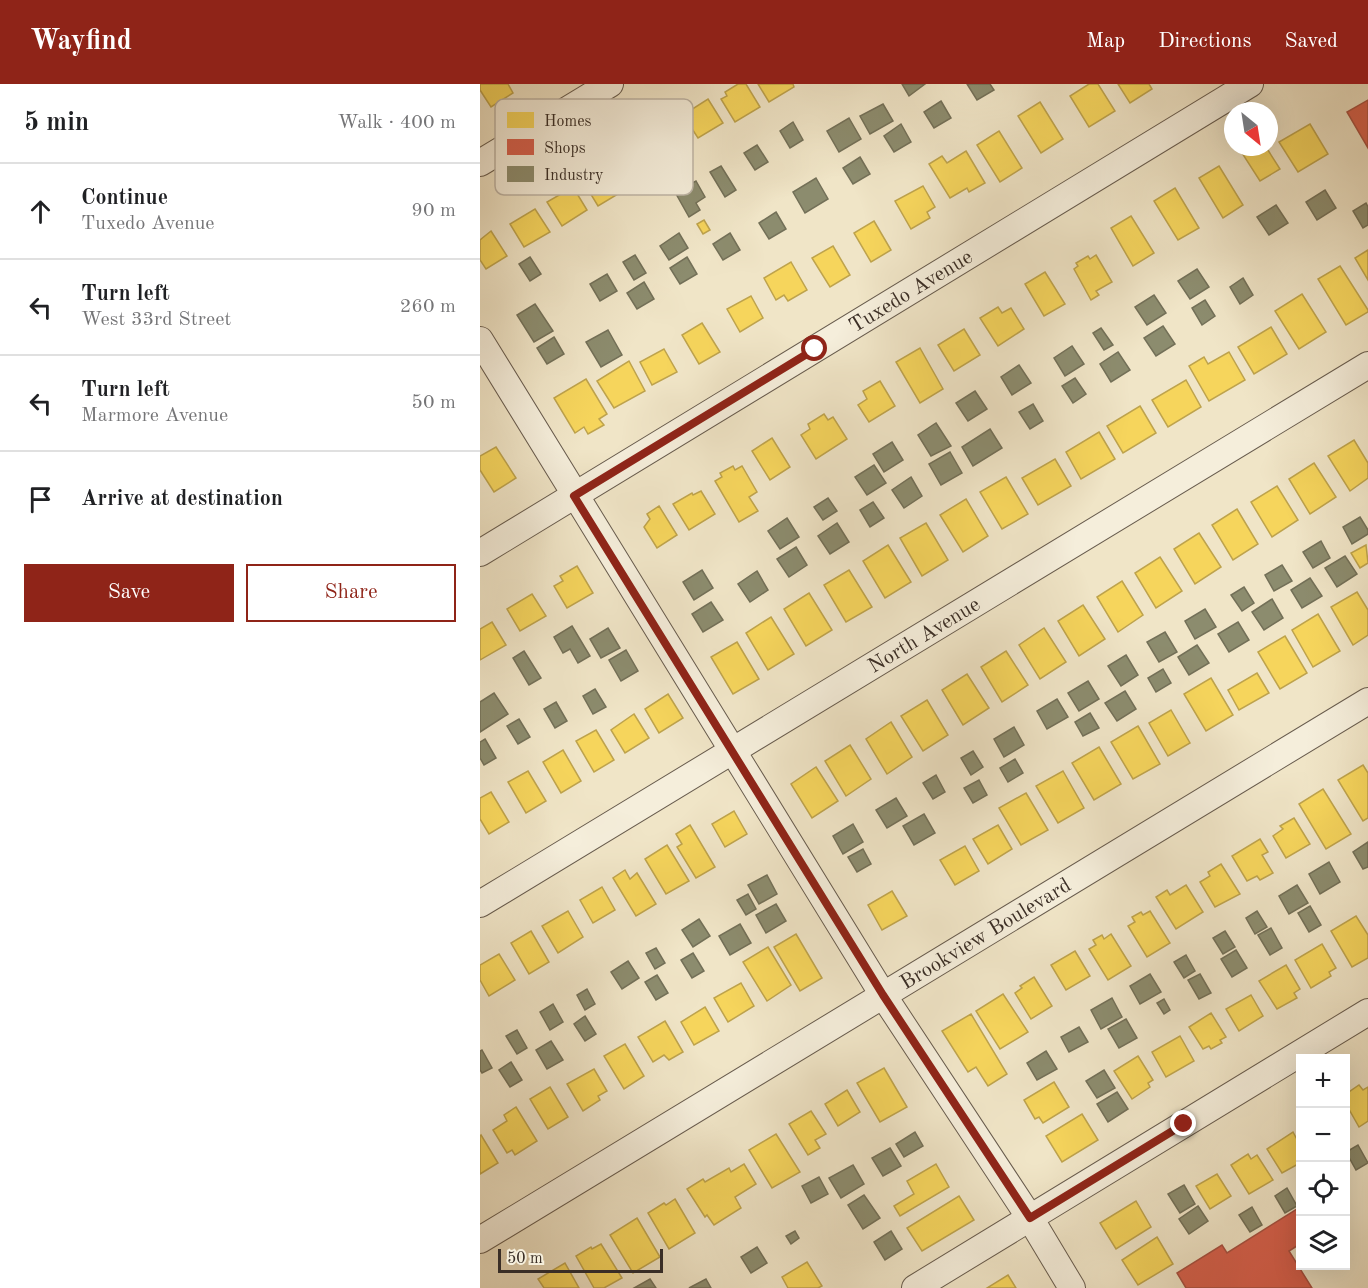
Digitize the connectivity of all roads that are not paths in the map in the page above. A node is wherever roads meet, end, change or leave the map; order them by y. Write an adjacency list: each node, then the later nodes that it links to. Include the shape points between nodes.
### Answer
1 (610, 84): 3 (street)
2 (1250, 84): 8 (street, Tuxedo Avenue)
3 (585, 99)
4 (495, 154): 5 (street)
5 (480, 163)
6 (480, 340): 8 (street)
7 (1368, 365): 11 (street, North Avenue)
8 (574, 496): 9 (street, Tuxedo Avenue); 11 (street)
9 (480, 553)
10 (1368, 701): 13 (street, Brookview Boulevard)
11 (732, 751): 12 (street, North Avenue); 13 (street)
12 (480, 904)
13 (883, 995): 15 (street); 16 (street, Brookview Boulevard)
14 (1368, 1012): 15 (street)
15 (1030, 1218): 17 (street); 18 (street)
16 (480, 1240)
17 (915, 1288)
18 (1072, 1288)

